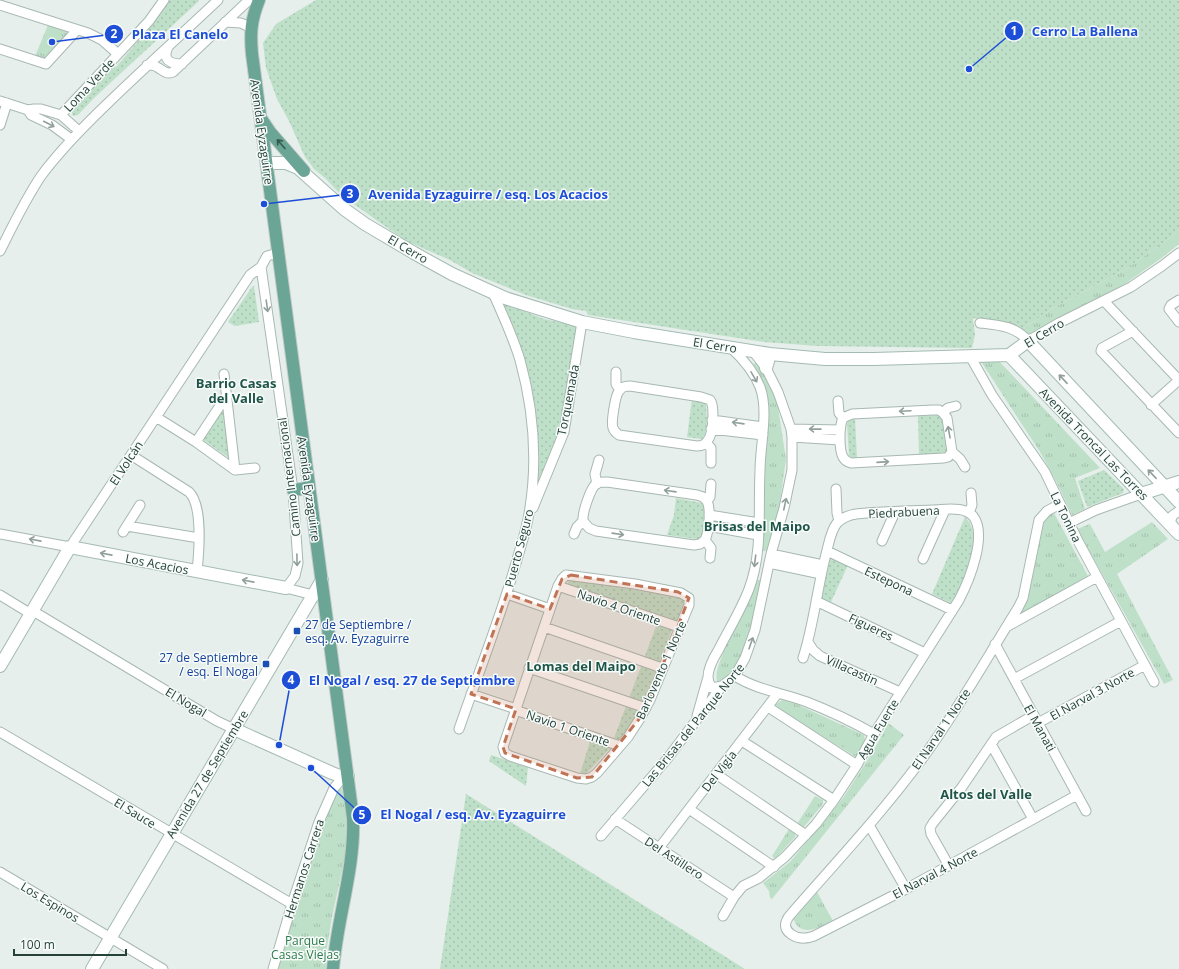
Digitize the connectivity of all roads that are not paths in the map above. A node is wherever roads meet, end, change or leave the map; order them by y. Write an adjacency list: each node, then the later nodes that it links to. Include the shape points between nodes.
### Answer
1 (164, 0): 11 (street, Loma Verde, via 149,21)
2 (218, 0): 5 (street)
3 (256, 2): 6 (street, Avenida Eyzaguirre); 8 (main road, Avenida Eyzaguirre)
4 (0, 4): 7 (street)
5 (208, 4): 9 (street)
6 (225, 22): 8 (street, via 236,21); 12 (street, Avenida Eyzaguirre)
7 (77, 30): 10 (street, via 46,64); 11 (street, via 102,40)
8 (250, 31): 17 (main road, Avenida Eyzaguirre)
9 (168, 47): 12 (street, via 168,60); 13 (street)
10 (0, 49)
11 (118, 54): 16 (street, Loma Verde)
12 (182, 64): 13 (street, Avenida Eyzaguirre, via 169,73)
13 (146, 65): 19 (street)
14 (4, 102): 15 (street); 18 (street)
15 (28, 110): 16 (street, via 41,109); 20 (street, one-way to 20, via 31,115 52,125)
16 (61, 115): 19 (street)
17 (259, 116): 21 (main road, Avenida Eyzaguirre); 22 (main road, one-way to 17)
18 (0, 125)
19 (79, 132): 20 (street)
20 (71, 139): 23 (street, via 25,202)
21 (267, 163): 22 (street, El Cerro, via 286,163); 24 (main road, Avenida Eyzaguirre)
22 (304, 171): 27 (street, El Cerro, via 333,199 365,224 434,264)
23 (0, 249)
24 (278, 253): 26 (street, via 267,256); 71 (main road, Avenida Eyzaguirre)
25 (1179, 253): 29 (street, El Cerro, via 1147,277)
26 (261, 267): 50 (street, El Volcán, via 250,275); 73 (street, Camino Internacional, one-way to 73)
27 (493, 293): 30 (street, El Cerro); 85 (street, Puerto Seguro, via 513,339 531,412 533,466)
28 (1179, 300): 31 (street, via 1169,309)
29 (1104, 301): 33 (street); 34 (street, El Cerro, via 1059,323)
30 (582, 322): 35 (street, El Cerro); 85 (street, Torquemada, via 564,432)
31 (1179, 322)
32 (980, 323): 34 (street, via 1006,327 1017,332)
33 (1133, 331): 43 (street); 47 (street, via 1102,348 1101,352)
34 (1028, 342): 38 (street, El Cerro); 70 (street, Avenida Troncal Las Torres, one-way to 34)
35 (730, 347): 36 (street, El Cerro); 54 (street, one-way to 54, via 739,355 760,387 763,401)
36 (753, 351): 37 (street, El Cerro); 40 (street, Las Brisas del Parque Norte)
37 (770, 354): 39 (street, El Cerro, via 825,359); 40 (street)
38 (1009, 355): 39 (street, El Cerro); 75 (street, Avenida Troncal Las Torres)
39 (970, 356): 78 (street, La Tonina, via 992,395 1040,464)
40 (766, 368): 55 (street, Las Brisas del Parque Norte, via 778,392)
41 (616, 372): 44 (street)
42 (224, 374): 45 (street)
43 (1179, 380): 47 (street)
44 (619, 391): 52 (street, via 630,386 708,399 713,406); 59 (street, via 612,424 619,435 698,446)
45 (227, 395): 58 (street); 66 (street)
46 (838, 401): 51 (street, via 839,413)
47 (1151, 405): 56 (street)
48 (956, 406): 49 (street, via 948,408)
49 (943, 413): 51 (street, one-way to 51, via 933,410 852,414); 60 (street, one-way to 49, via 947,418)
50 (156, 416): 58 (street); 61 (street, El Volcán)
51 (843, 418): 53 (street)
52 (712, 424): 54 (street); 59 (street)
53 (840, 430): 55 (street, one-way to 55); 57 (street)
54 (763, 431): 88 (street)
55 (791, 433): 57 (street); 102 (street, Las Brisas del Parque Norte, one-way to 55, via 792,470)
56 (1179, 433)
57 (840, 440): 60 (street, one-way to 60, via 845,460 855,464 944,458)
58 (196, 442): 66 (street)
59 (706, 443): 63 (street, via 711,448)
60 (952, 452): 64 (street)
61 (131, 455): 96 (street, via 192,495 196,503); 99 (street, El Volcán)
62 (599, 460): 68 (street, via 595,474)
63 (711, 463)
64 (965, 467)
65 (255, 468): 66 (street)
66 (235, 470)
67 (1179, 482): 70 (street)
68 (597, 484): 76 (street, one-way to 68, via 697,495 607,482); 86 (street, via 590,494)
69 (711, 484): 76 (street, via 710,497)
70 (1165, 487): 75 (street); 77 (street, Avenida Troncal Las Torres)
71 (309, 488): 73 (main road); 107 (main road, Avenida Eyzaguirre)
72 (836, 489): 87 (street)
73 (293, 490): 109 (street, Camino Internacional, one-way to 109, via 298,563 293,580)
74 (972, 493): 83 (street, via 972,506)
75 (1141, 494): 89 (street); 90 (street, Avenida Troncal Las Torres)
76 (707, 501): 84 (street)
77 (1179, 502)
78 (1060, 504): 89 (street, La Tonina); 118 (street, El Narval 1 Norte, via 1047,511 1039,520 1023,598)
79 (140, 505): 96 (street, via 125,529)
80 (945, 510): 82 (street, Piedrabuena); 83 (street, Piedrabuena); 103 (street)
81 (1179, 511): 90 (street, via 1172,516)
82 (895, 512): 87 (street, Piedrabuena, via 856,514); 98 (street)
83 (969, 512): 115 (street, Agua Fuerte, via 977,526 976,556 967,584)
84 (709, 515): 88 (street); 91 (street)
85 (528, 520): 110 (street, Puerto Seguro)
86 (583, 521): 93 (street); 97 (street, one-way to 97, via 589,528 596,530 694,545)
87 (839, 521): 100 (street, via 832,533)
88 (759, 523): 95 (street)
89 (1069, 523): 106 (street, La Tonina)
90 (1170, 525): 94 (street, Avenida Troncal Las Torres)
91 (708, 526): 95 (street); 97 (street)
92 (0, 534): 99 (street, Los Acacios, one-way to 92)
93 (574, 534)
94 (1179, 534)
95 (758, 535): 130 (street, one-way to 130, via 754,573 749,588 713,660)
96 (199, 538): 105 (street)
97 (705, 540): 101 (street, via 711,548)
98 (882, 541)
99 (70, 547): 105 (street, Los Acacios, one-way to 99); 116 (street, El Volcán)
100 (827, 551): 104 (street); 115 (street, Estepona)
101 (710, 558)
102 (770, 558): 104 (street); 129 (street, Las Brisas del Parque Norte, one-way to 102, via 746,658 756,630)
103 (923, 559)
104 (822, 570): 113 (street)
105 (197, 571): 109 (street, Los Acacios, one-way to 105)
106 (1097, 577): 117 (street, La Tonina); 118 (street)
107 (322, 580): 112 (street, Avenida 27 de Septiembre); 151 (main road, Avenida Eyzaguirre)
108 (558, 586): 114 (street); 120 (street, Navio 4 Oriente); 120 (street, Barlovento 1 Norte, via 564,576 571,575 681,593 690,598)
109 (286, 588): 112 (street, Los Acacios)
110 (506, 594): 114 (street); 136 (street, Puerto Seguro)
111 (0, 595): 116 (street, El Nogal)
112 (313, 595): 142 (street, Avenida 27 de Septiembre)
113 (816, 601): 121 (street); 123 (street, Figueres)
114 (550, 609): 119 (street)
115 (952, 610): 123 (street, Agua Fuerte)
116 (32, 612): 126 (street, El Volcán); 142 (street, El Nogal, via 217,721)
117 (1121, 621): 125 (street, La Tonina); 131 (street)
118 (1006, 626): 122 (street, El Narval 1 Norte)
119 (544, 627): 127 (street); 128 (street)
120 (679, 627): 128 (street, Barlovento 1 Norte)
121 (808, 642): 124 (street); 134 (street, Villacastin, via 820,656)
122 (995, 644): 131 (street, El Manati); 158 (street, El Narval 1 Norte, via 937,737)
123 (925, 653): 134 (street, Agua Fuerte)
124 (803, 658)
125 (1145, 665): 132 (street, La Tonina); 140 (street, El Narval 3 Norte)
126 (0, 666)
127 (529, 668): 138 (street); 139 (street)
128 (662, 668): 138 (street, Barlovento 1 Norte)
129 (735, 676): 133 (street, Las Brisas del Parque Norte); 135 (street, via 749,684)
130 (708, 677): 133 (street, via 712,688); 141 (street)
131 (1014, 679): 140 (street, El Manati)
132 (1154, 682)
133 (722, 686): 141 (street, Las Brisas del Parque Norte)
134 (900, 692): 145 (street, Agua Fuerte)
135 (778, 693): 137 (street, Del Vigía); 145 (street, via 807,702)
136 (472, 694): 139 (street, Navio 1 Oriente); 143 (street, Puerto Seguro)
137 (768, 707): 146 (street, Del Vigía); 149 (street)
138 (646, 708): 148 (street, Barlovento 1 Norte)
139 (515, 709): 148 (street, Navio 1 Oriente); 148 (street, Barlovento 1 Norte, via 503,747 510,756 586,779 592,777)
140 (1036, 719): 147 (street, El Narval 3 Norte, via 1001,733); 152 (street, El Manati)
141 (696, 722): 156 (street, Las Brisas del Parque Norte)
142 (234, 728): 151 (street, El Nogal, via 332,774); 159 (street, Avenida 27 de Septiembre)
143 (459, 729)
144 (0, 732): 159 (street, El Sauce)
145 (874, 734): 149 (street, Agua Fuerte)
146 (742, 741): 150 (street, Del Vigía); 153 (street)
147 (991, 744): 157 (street); 163 (street, El Narval 3 Norte, via 962,787 931,825 931,834)
148 (620, 746)
149 (858, 765): 153 (street, Agua Fuerte)
150 (716, 774): 154 (street, Del Vigía); 160 (street)
151 (348, 776): 168 (street, Hermanos Carrera, via 339,782 332,792 319,822); 175 (main road, Avenida Eyzaguirre, via 354,818 354,840)
152 (1077, 795): 155 (street, El Manati); 157 (street, El Narval 4 Norte)
153 (834, 800): 160 (street, Agua Fuerte)
154 (689, 809): 162 (street, Del Vigía); 164 (street)
155 (1086, 811)
156 (615, 819): 161 (street, Las Brisas del Parque Norte); 162 (street, Del Astillero)
157 (1033, 819): 163 (street, El Narval 4 Norte)
158 (869, 824): 166 (street); 170 (street, El Narval 1 Norte, via 791,914 786,922 786,928)
159 (172, 834): 168 (street, El Sauce); 171 (street, Avenida 27 de Septiembre)
160 (806, 835): 164 (street, Agua Fuerte)
161 (601, 836)
162 (659, 848): 167 (street, Del Astillero)
163 (949, 866): 166 (street, El Narval 4 Norte)
164 (774, 867): 167 (street, Agua Fuerte, via 744,886)
165 (0, 872): 171 (street, Los Espinos)
166 (906, 889): 170 (street, El Narval 4 Norte, via 814,936 804,939)
167 (734, 897): 169 (street, Agua Fuerte)
168 (292, 904): 174 (street, Hermanos Carrera)
169 (723, 916)
170 (790, 933)
171 (110, 938): 172 (street, Avenida 27 de Septiembre); 173 (street, Los Espinos)
172 (92, 969)
173 (163, 969)
174 (273, 969)
175 (333, 969)

